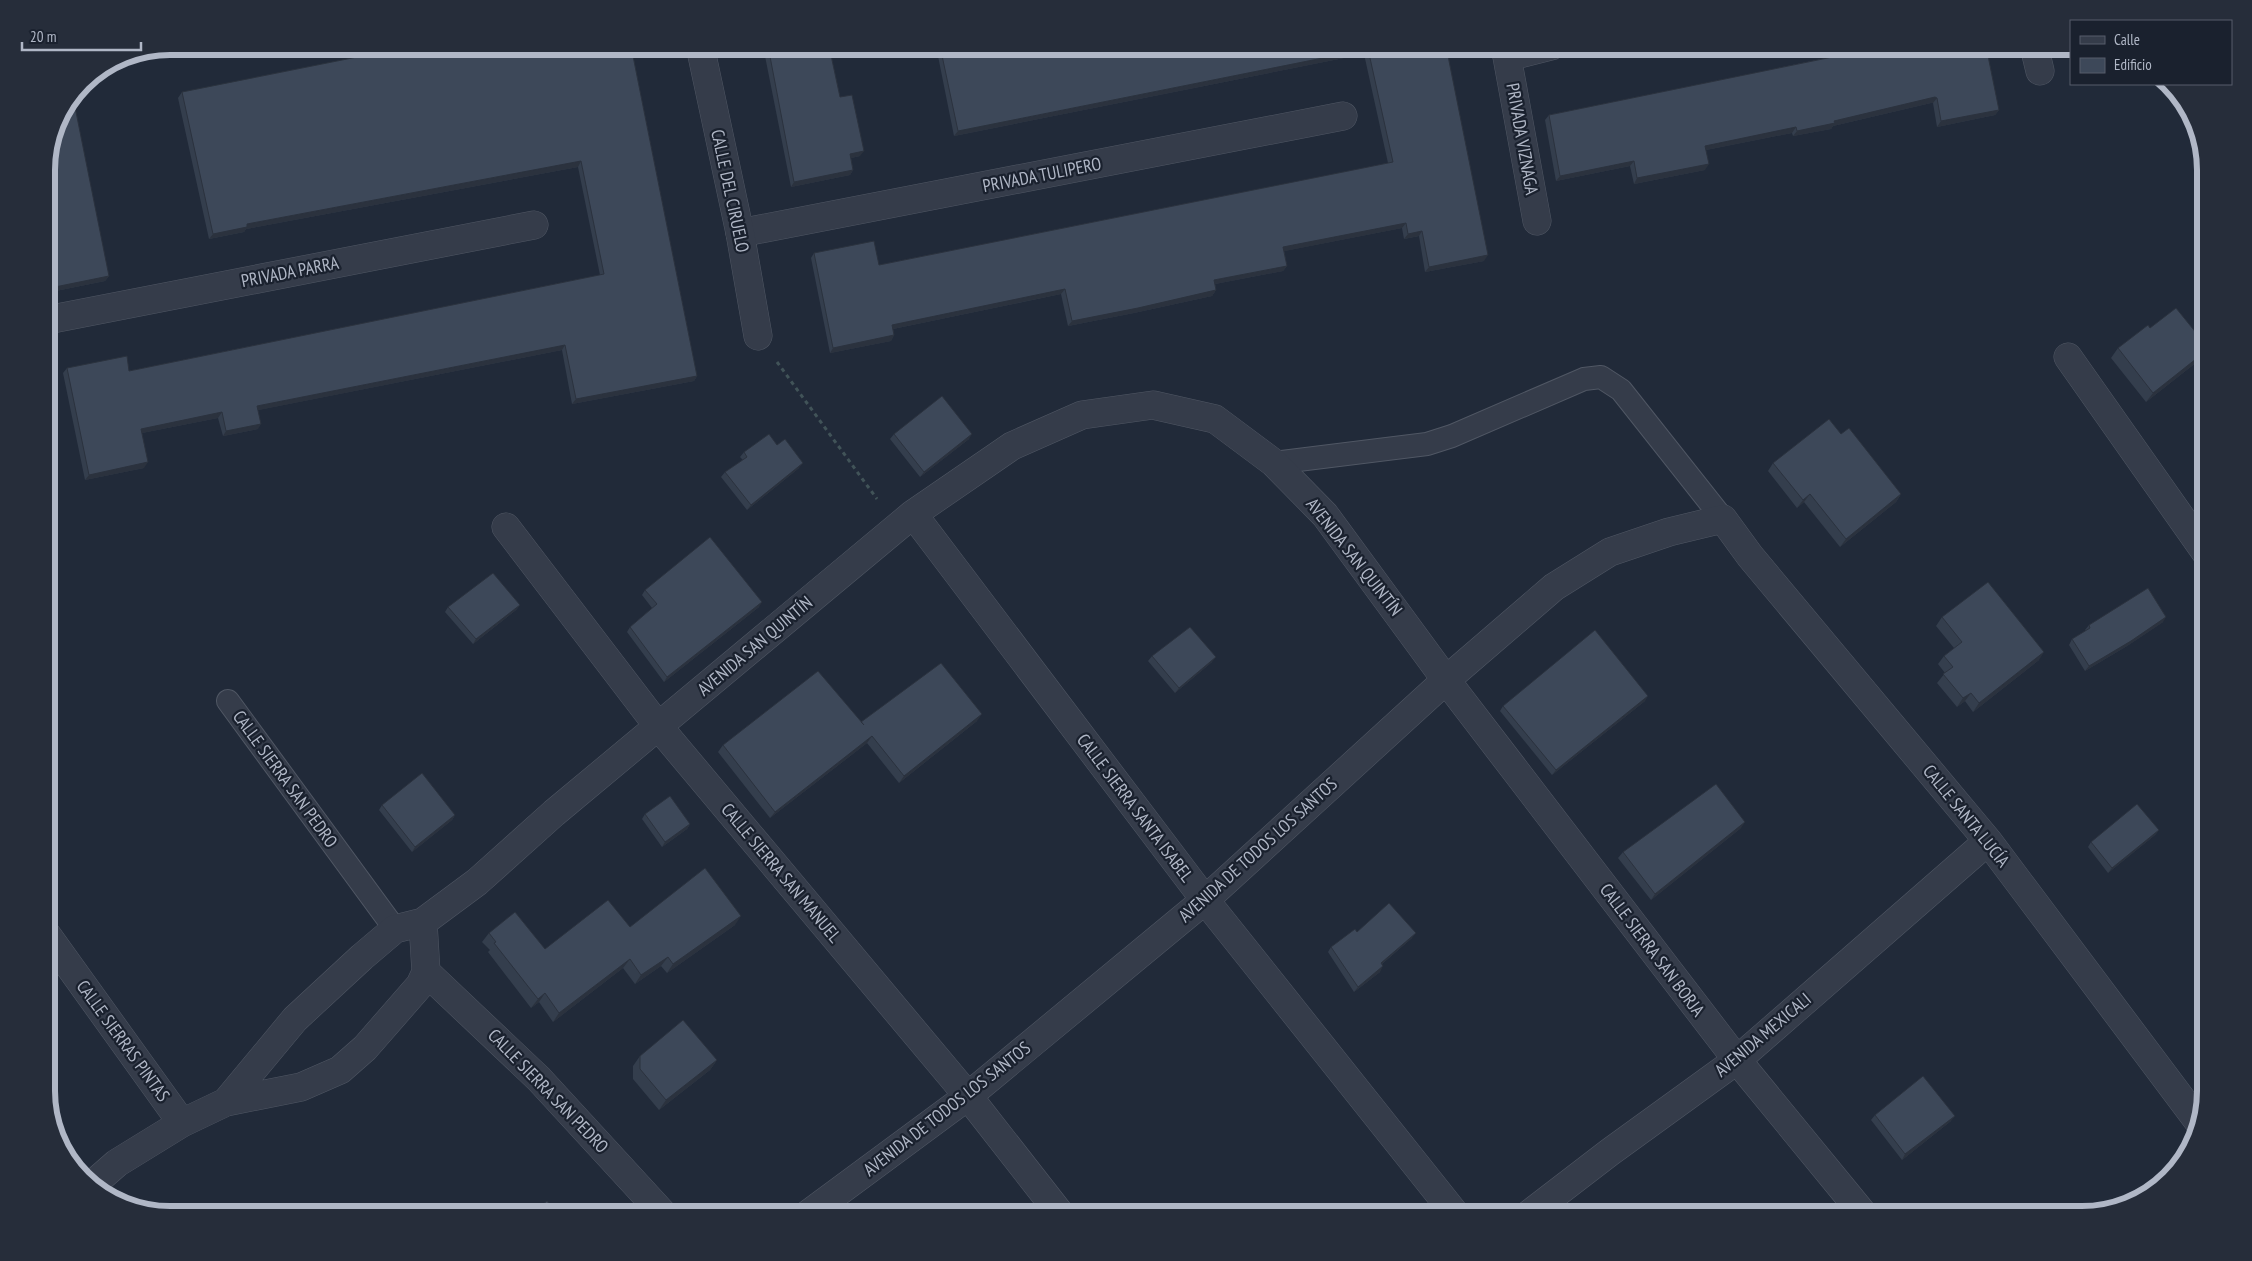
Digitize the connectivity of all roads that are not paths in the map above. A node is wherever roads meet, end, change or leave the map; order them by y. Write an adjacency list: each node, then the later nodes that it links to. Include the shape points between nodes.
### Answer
1 (702, 55): 6 (street, CALLE DEL CIRUELO)
2 (1507, 55): 4 (street, PRIVADA VIZNAGA)
3 (1343, 116): 6 (street, PRIVADA TULIPERO)
4 (1537, 221)
5 (534, 226): 7 (street, PRIVADA PARRA)
6 (740, 234): 8 (street, CALLE DEL CIRUELO)
7 (55, 318)
8 (758, 336)
9 (2068, 357): 14 (street)
10 (1274, 464): 11 (lane, via 1427,444 1584,379 1601,377 1621,390); 12 (street, AVENIDA SAN QUINTÍN, via 1215,419 1153,405 1082,416 1012,446); 15 (street, AVENIDA SAN QUINTÍN, via 1325,514)
11 (1724, 520): 15 (street, AVENIDA DE TODOS LOS SANTOS, via 1669,532 1610,552 1554,587); 18 (street, CALLE SANTA LUCÍA, via 1750,556)
12 (906, 521): 17 (street, AVENIDA SAN QUINTÍN); 19 (street, CALLE SIERRA SANTA ISABEL)
13 (506, 527): 17 (street, CALLE SIERRA SAN MANUEL)
14 (2197, 540)
15 (1446, 680): 19 (street, AVENIDA DE TODOS LOS SANTOS); 24 (street, CALLE SIERRA SAN BORJA)
16 (228, 702): 21 (lane, CALLE SIERRA SAN PEDRO)
17 (658, 726): 20 (street, AVENIDA SAN QUINTÍN, via 477,882); 25 (street, CALLE SIERRA SAN MANUEL)
18 (1988, 841): 24 (street, AVENIDA MEXICALI); 27 (street, CALLE SANTA LUCÍA)
19 (1205, 900): 25 (street, AVENIDA DE TODOS LOS SANTOS); 33 (street, CALLE SIERRA SANTA ISABEL)
20 (423, 922): 21 (street); 23 (street)
21 (395, 929): 26 (street, via 295,1019)
22 (55, 947): 28 (street, CALLE SIERRAS PINTAS)
23 (426, 972): 26 (street, via 420,985 372,1041 340,1070 301,1087); 30 (street, CALLE SIERRA SAN PEDRO, via 539,1079)
24 (1737, 1060): 34 (street, AVENIDA MEXICALI); 35 (street, CALLE SIERRA SAN BORJA)
25 (968, 1096): 31 (street, AVENIDA DE TODOS LOS SANTOS); 32 (street, CALLE SIERRA SAN MANUEL)
26 (226, 1102): 28 (street)
27 (2194, 1116)
28 (182, 1123): 29 (street)
29 (98, 1180)
30 (656, 1206)
31 (819, 1206)
32 (1054, 1206)
33 (1449, 1206)
34 (1540, 1206)
35 (1857, 1206)

